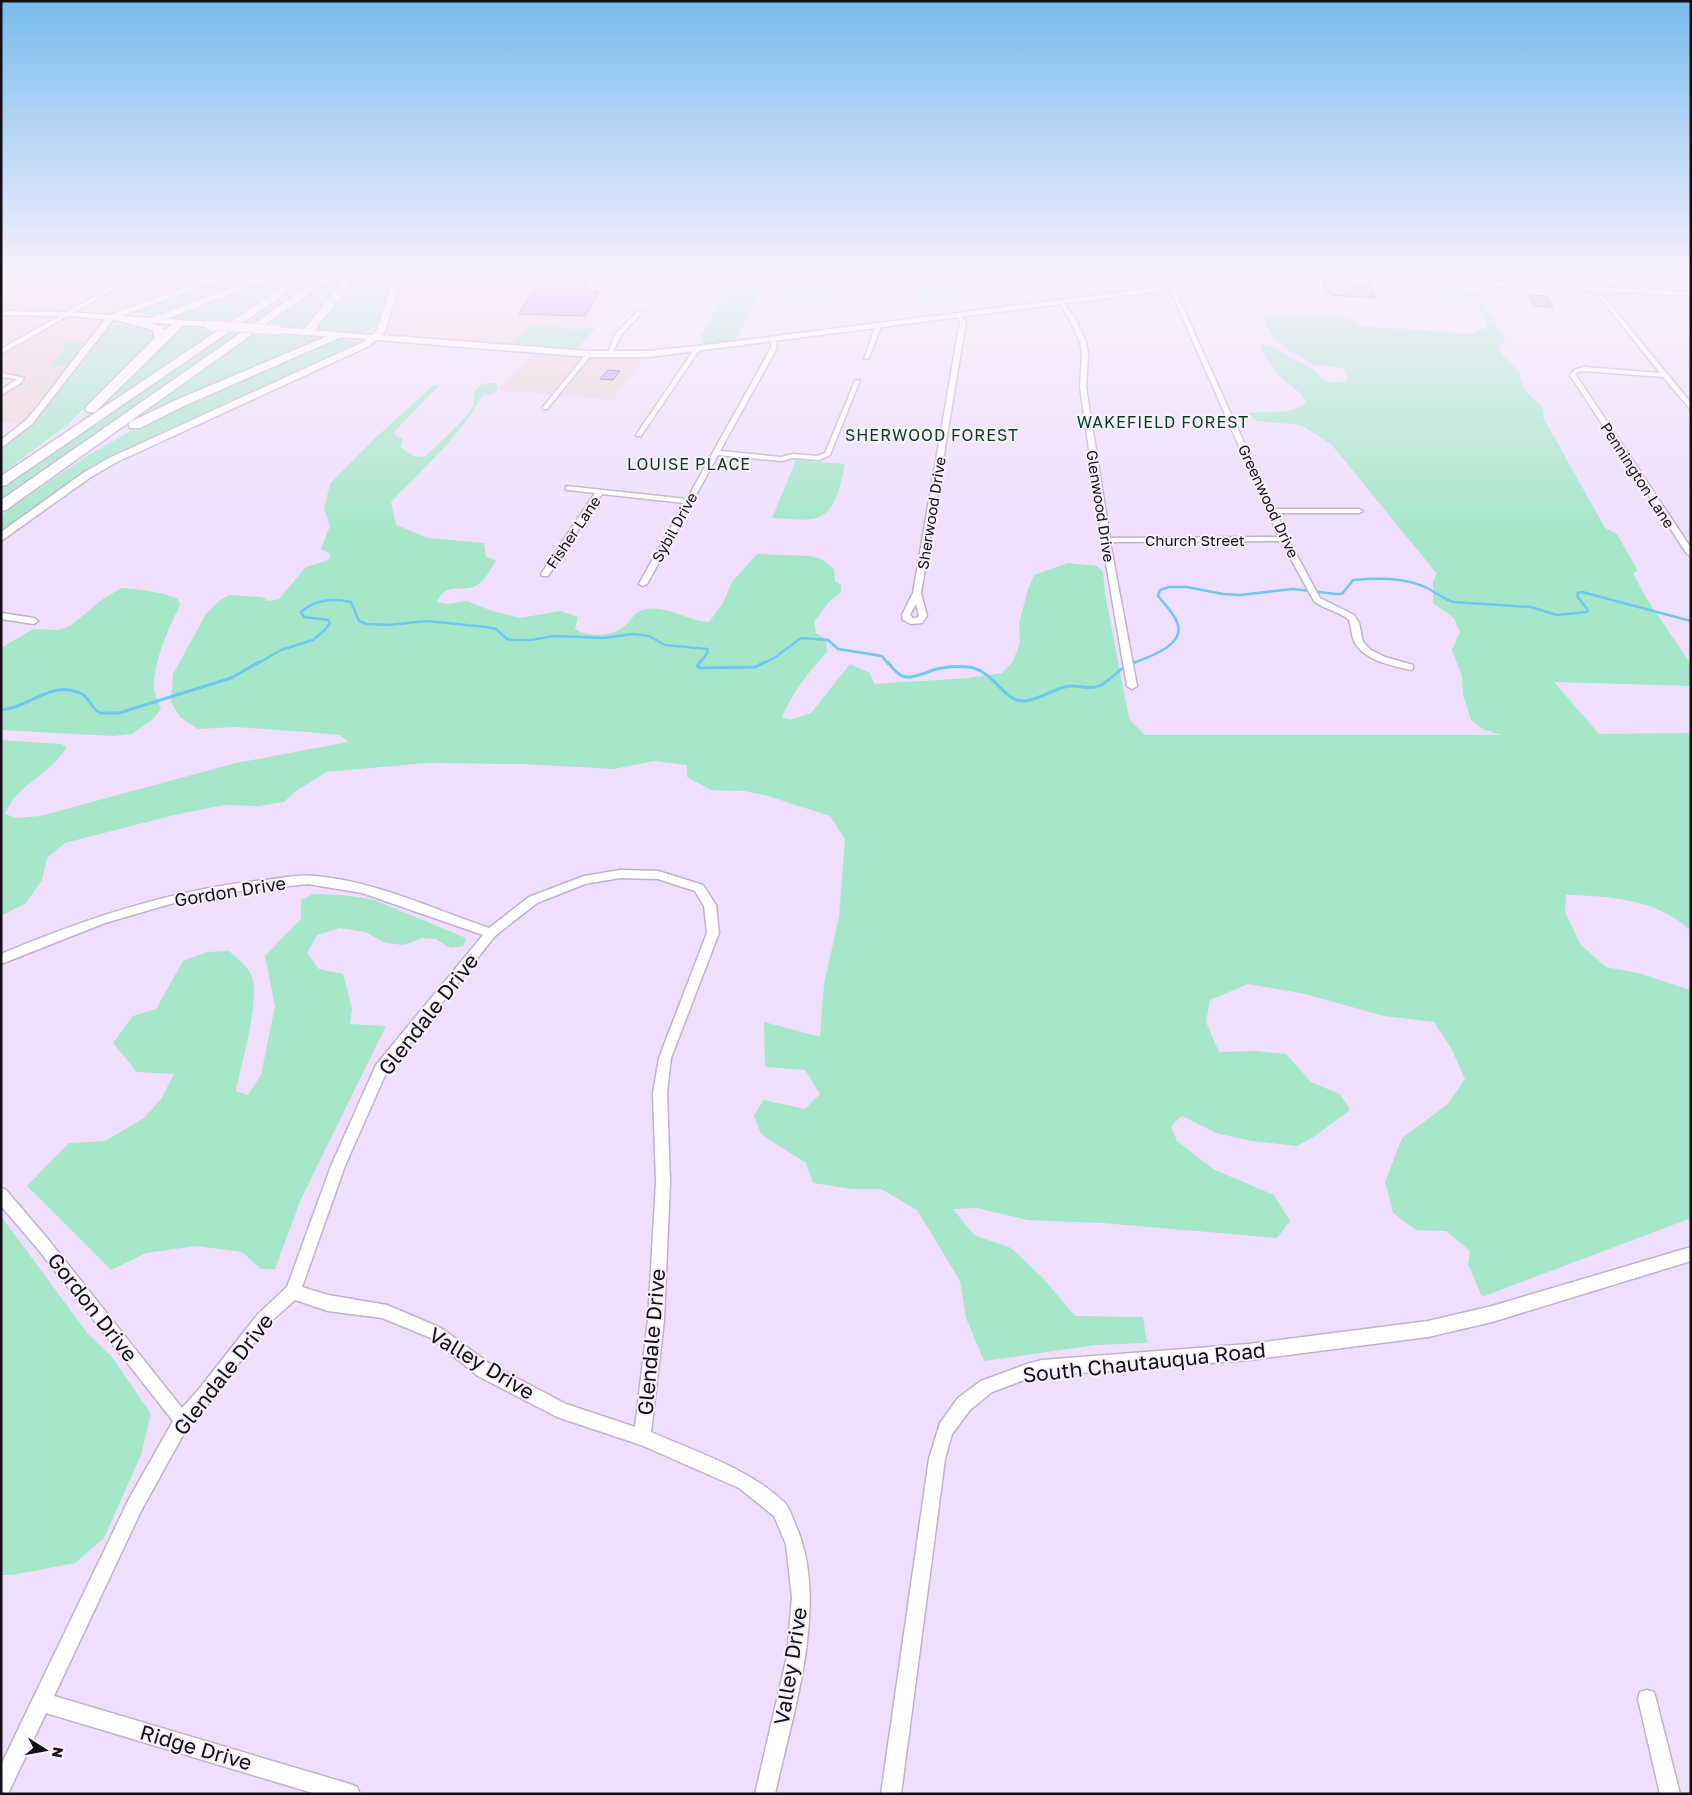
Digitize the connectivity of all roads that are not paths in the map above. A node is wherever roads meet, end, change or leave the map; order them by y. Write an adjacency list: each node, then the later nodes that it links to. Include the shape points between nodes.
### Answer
1 (81, 359): 21 (street, via 29,422)
2 (141, 359): 23 (highway, via 91,408)
3 (183, 359): 23 (highway)
4 (211, 359): 26 (highway)
5 (283, 359): 26 (highway, via 150,417)
6 (335, 359): 31 (street, via 113,460 87,475)
7 (585, 359): 18 (street)
8 (690, 359): 20 (street)
9 (768, 359): 22 (street, Sybil Drive)
10 (957, 359): 37 (street, Sherwood Drive)
11 (1085, 359): 33 (street, Glenwood Drive, via 1083,387)
12 (1203, 359): 29 (street, Greenwood Drive)
13 (1652, 359): 15 (street)
14 (1, 375): 17 (street, via 21,380)
15 (1665, 375): 19 (street); 34 (street, Pennington Lane, via 1584,369 1573,375)
16 (858, 381): 22 (street, via 824,457 781,459)
17 (1, 393)
18 (545, 408)
19 (1691, 408)
20 (639, 435)
21 (1, 444)
22 (716, 453): 27 (street, Sybil Drive)
23 (4, 480)
24 (569, 488): 25 (street)
25 (600, 491): 27 (street); 35 (street, Fisher Lane)
26 (13, 498): 28 (highway)
27 (689, 500): 36 (street, Sybil Drive)
28 (1, 507)
29 (1272, 511): 30 (street); 32 (street, Greenwood Drive)
30 (1359, 511)
31 (1, 538)
32 (1284, 539): 33 (street, Church Street); 40 (street, Greenwood Drive, via 1317,599 1351,617 1360,643 1366,650)
33 (1106, 540): 41 (street, Glenwood Drive)
34 (1691, 554)
35 (545, 574)
36 (643, 584)
37 (917, 593)
38 (1, 616): 39 (street)
39 (34, 621)
40 (1410, 667)
41 (1132, 686)
42 (491, 933): 43 (street, Gordon Drive, via 394,898 316,880 247,884 166,901 101,920); 46 (street, Glendale Drive, via 381,1069 338,1166); 48 (street, Glendale Drive, via 533,900 584,880 620,874 658,874 698,888 710,905 713,933 666,1058 660,1093 663,1182 656,1320)
43 (1, 959)
44 (1, 1195): 47 (street, Gordon Drive)
45 (1691, 1254): 54 (street, South Chautauqua Road, via 1492,1314 1436,1327 1249,1352 1042,1368 1011,1375 984,1387 962,1406 946,1430 938,1459)
46 (293, 1292): 47 (street, Glendale Drive, via 263,1319); 48 (street, Valley Drive, via 328,1303 382,1310 436,1333 484,1370 563,1411)
47 (182, 1420): 50 (street, Glendale Drive, via 135,1505)
48 (642, 1437): 53 (street, Valley Drive, via 744,1482 780,1510 795,1544 801,1597 796,1656)
49 (1647, 1699): 55 (street)
50 (41, 1702): 51 (street, Glendale Drive); 52 (street, Ridge Drive)
51 (1, 1787)
52 (350, 1794)
53 (765, 1794)
54 (891, 1794)
55 (1670, 1794)

